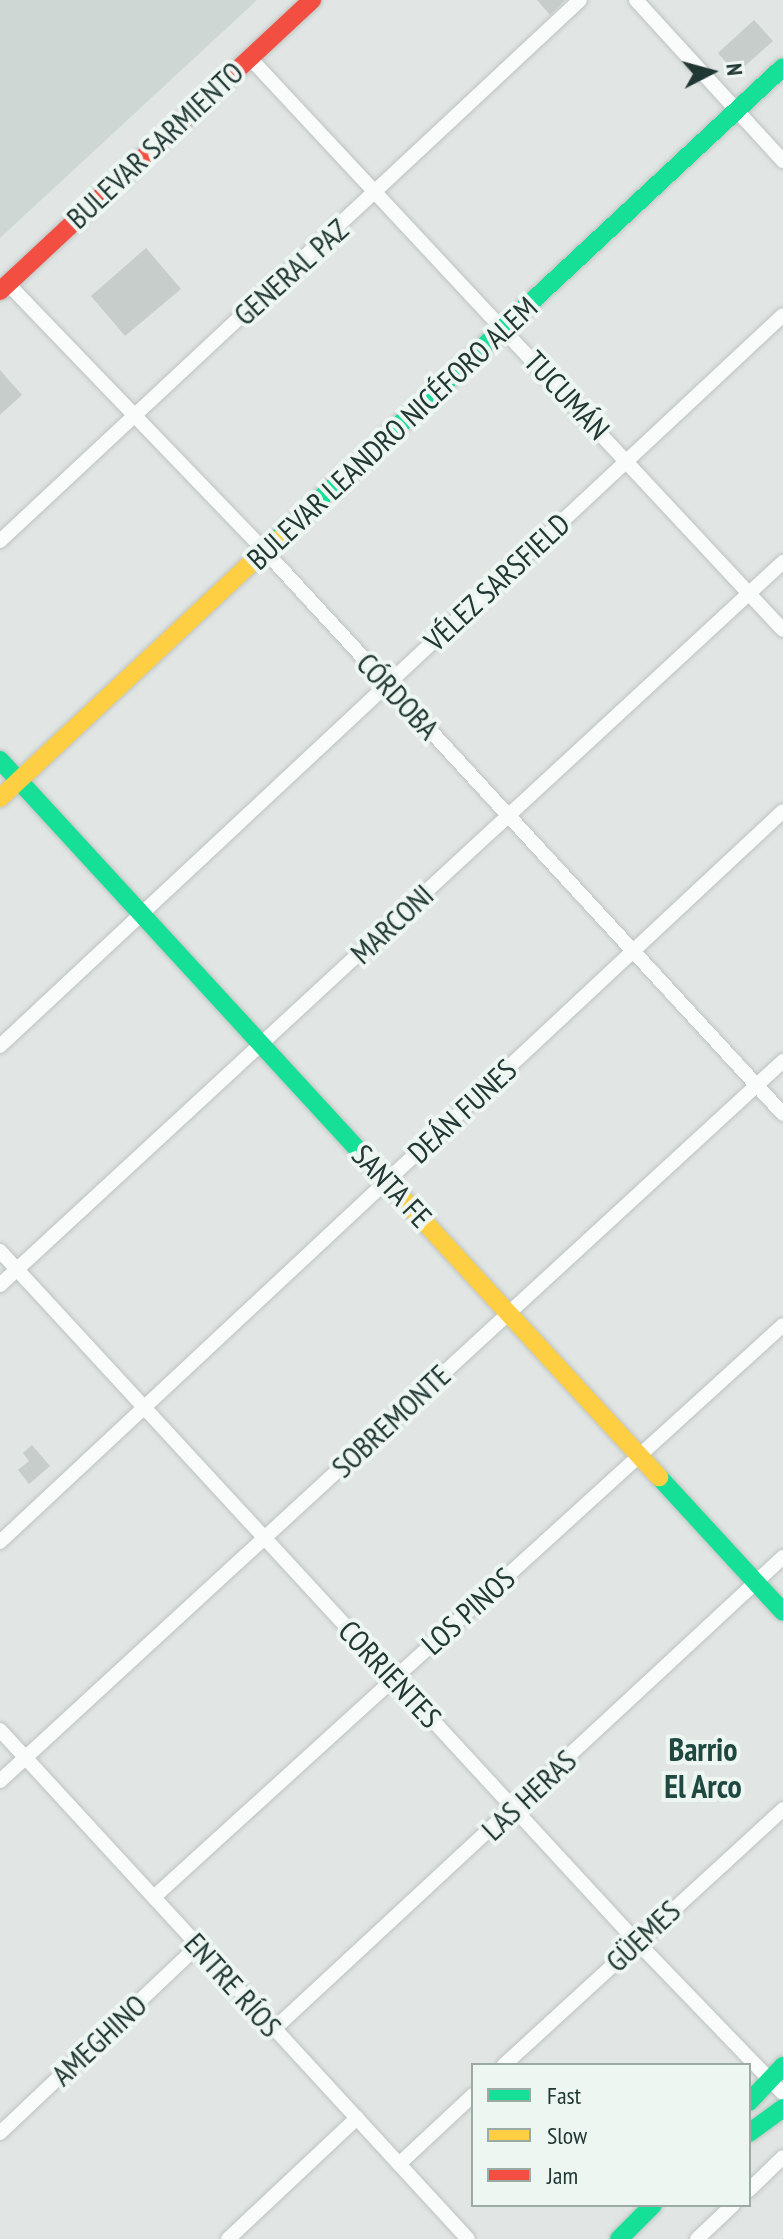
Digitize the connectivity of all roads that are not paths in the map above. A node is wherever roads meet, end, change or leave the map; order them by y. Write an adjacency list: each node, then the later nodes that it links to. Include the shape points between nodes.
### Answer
1 (312, 0): 4 (street, BULEVAR SARMIENTO)
2 (580, 0): 8 (street, GENERAL PAZ)
3 (636, 0): 6 (street)
4 (249, 57): 8 (street, TUCUMÁN); 9 (street, BULEVAR SARMIENTO)
5 (783, 67): 6 (street, BULEVAR LEANDRO NICÉFORO ALEM)
6 (737, 110): 7 (street); 11 (street, BULEVAR LEANDRO NICÉFORO ALEM)
7 (783, 161)
8 (375, 195): 11 (street, TUCUMÁN); 12 (street, GENERAL PAZ)
9 (4, 288): 12 (street, CÓRDOBA)
10 (783, 315): 13 (street, VÉLEZ SARSFIELD)
11 (505, 327): 13 (street, TUCUMÁN); 15 (street, BULEVAR LEANDRO NICÉFORO ALEM)
12 (135, 414): 14 (street, GENERAL PAZ); 15 (street, CÓRDOBA)
13 (627, 460): 17 (street, TUCUMÁN); 19 (street, VÉLEZ SARSFIELD)
14 (0, 541)
15 (265, 551): 19 (street, CÓRDOBA); 21 (street, BULEVAR LEANDRO NICÉFORO ALEM)
16 (783, 562): 17 (street, MARCONI)
17 (749, 594): 18 (street, TUCUMÁN); 24 (street, MARCONI)
18 (783, 630)
19 (388, 684): 24 (street, CÓRDOBA); 25 (street, VÉLEZ SARSFIELD)
20 (0, 760): 21 (street, SANTA FE)
21 (19, 780): 22 (street, BULEVAR LEANDRO NICÉFORO ALEM); 25 (street, SANTA FE)
22 (0, 798)
23 (783, 811): 26 (street, DEÁN FUNES)
24 (508, 816): 26 (street, CÓRDOBA); 27 (street, MARCONI)
25 (142, 914): 27 (street, SANTA FE); 28 (street, VÉLEZ SARSFIELD)
26 (633, 951): 30 (street, CÓRDOBA); 32 (street, DEÁN FUNES)
27 (261, 1044): 32 (street, SANTA FE); 34 (street, MARCONI)
28 (0, 1046)
29 (783, 1061): 30 (street, SOBREMONTE)
30 (757, 1085): 31 (street, CÓRDOBA); 36 (street, SOBREMONTE)
31 (783, 1114)
32 (387, 1181): 36 (street, SANTA FE); 38 (street, DEÁN FUNES)
33 (0, 1251): 34 (street, CORRIENTES)
34 (17, 1269): 35 (street, MARCONI); 38 (street, CORRIENTES)
35 (0, 1285)
36 (509, 1313): 39 (street, SANTA FE); 40 (street, SOBREMONTE)
37 (783, 1325): 39 (street, LOS PINOS)
38 (144, 1407): 40 (street, CORRIENTES); 41 (street, DEÁN FUNES)
39 (640, 1455): 43 (street, SANTA FE); 45 (street, LOS PINOS)
40 (265, 1537): 45 (street, CORRIENTES); 47 (street, SOBREMONTE)
41 (0, 1542)
42 (783, 1557): 43 (street, LAS HERAS)
43 (755, 1582): 44 (street, SANTA FE); 49 (street, LAS HERAS)
44 (783, 1612)
45 (393, 1679): 49 (street, CORRIENTES); 51 (street, LOS PINOS)
46 (0, 1730): 47 (street, ENTRE RÍOS)
47 (25, 1757): 48 (street, SOBREMONTE); 51 (street, ENTRE RÍOS)
48 (0, 1781)
49 (514, 1809): 52 (street, CORRIENTES); 54 (street, LAS HERAS)
50 (783, 1809): 52 (street, GÜEMES)
51 (154, 1897): 53 (street, ENTRE RÍOS)
52 (636, 1941): 55 (street, GÜEMES); 56 (street, CORRIENTES)
53 (198, 1946): 54 (street, ENTRE RÍOS); 63 (street, AMEGHINO)
54 (273, 2030): 61 (street, ENTRE RÍOS)
55 (506, 2063)
56 (777, 2072): 57 (street, CORRIENTES); 59 (street)
57 (783, 2093)
58 (471, 2097): 65 (street)
59 (751, 2100)
60 (783, 2108): 62 (street)
61 (357, 2118): 65 (street, ENTRE RÍOS); 69 (street)
62 (751, 2132)
63 (0, 2133)
64 (783, 2157): 66 (street)
65 (399, 2164): 70 (street, ENTRE RÍOS)
66 (751, 2188)
67 (651, 2207): 71 (street)
68 (731, 2207): 72 (street)
69 (228, 2239)
70 (468, 2239)
71 (619, 2239)
72 (697, 2239)

